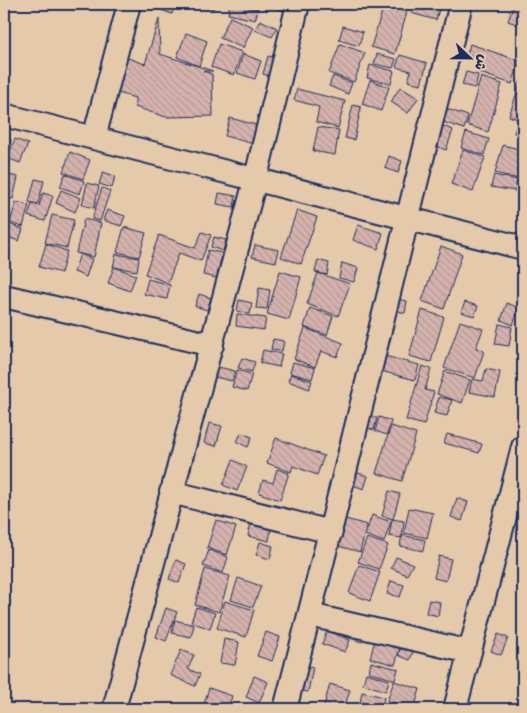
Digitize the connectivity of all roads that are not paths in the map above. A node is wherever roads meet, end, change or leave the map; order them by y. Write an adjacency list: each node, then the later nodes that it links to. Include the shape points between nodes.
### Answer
1 (129, 4): 5 (street)
2 (298, 4): 6 (street)
3 (462, 4): 7 (street)
4 (4, 115): 5 (street)
5 (94, 138): 6 (street)
6 (255, 180): 7 (street); 10 (street)
7 (406, 218): 8 (street); 13 (street)
8 (523, 248)
9 (4, 296): 10 (street)
10 (212, 346): 12 (street)
11 (523, 447): 15 (street)
12 (171, 492): 13 (street); 16 (street)
13 (331, 532): 14 (street)
14 (310, 615): 15 (street); 17 (street)
15 (470, 652): 18 (street)
16 (114, 709)
17 (285, 709)
18 (458, 709)

